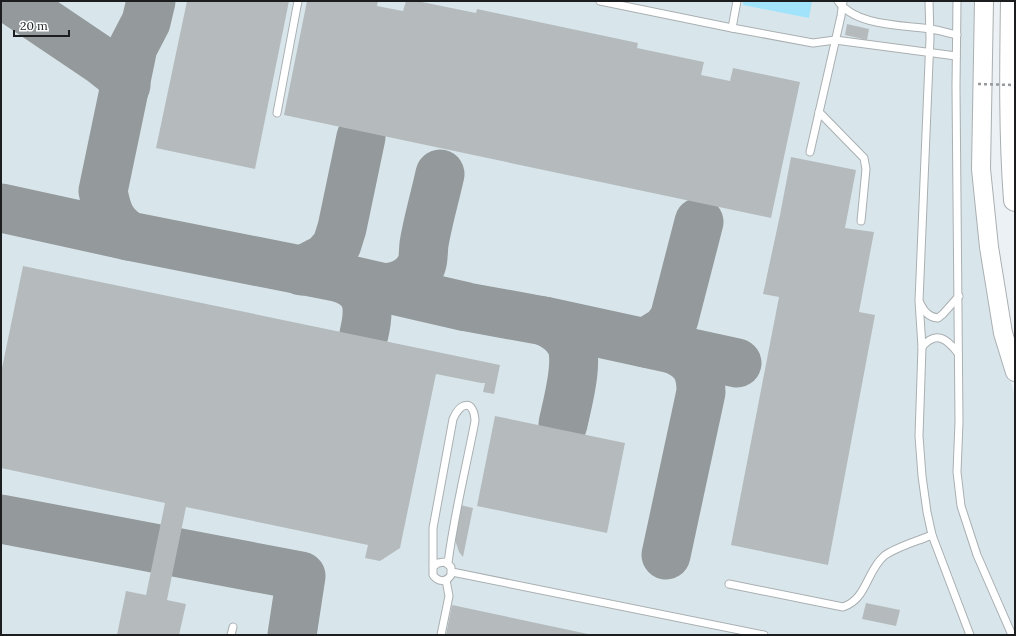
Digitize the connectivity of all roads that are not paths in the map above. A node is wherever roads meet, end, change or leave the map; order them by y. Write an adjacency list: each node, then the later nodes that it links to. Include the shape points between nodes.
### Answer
1 (298, 1): 16 (lane)
2 (600, 1): 9 (lane)
3 (738, 1): 9 (lane)
4 (929, 1): 10 (lane)
5 (957, 1): 11 (lane)
6 (984, 1): 24 (street, via 981,169 990,255 1003,333)
7 (1012, 1): 18 (main road)
8 (841, 3): 10 (lane, via 851,14 873,21); 12 (lane)
9 (732, 28): 12 (lane, via 813,43)
10 (930, 29): 11 (lane); 13 (lane)
11 (957, 35): 14 (lane)
12 (835, 40): 13 (lane); 15 (lane)
13 (928, 53): 14 (lane); 21 (lane)
14 (956, 56): 20 (lane)
15 (819, 112): 17 (lane); 19 (lane, via 864,158 866,169)
16 (277, 113)
17 (810, 152)
18 (1015, 200)
19 (861, 221)
20 (959, 296): 21 (lane, via 938,318 926,313); 23 (lane)
21 (919, 301): 22 (lane)
22 (922, 347): 23 (lane, via 930,339 938,337 948,342); 25 (lane, via 919,436 922,476)
23 (958, 353): 36 (lane, via 960,422 957,472 961,506 977,555)
24 (1015, 372)
25 (932, 535): 30 (lane, via 886,555 877,563 858,598 842,607); 35 (lane)
26 (448, 563): 27 (lane, via 441,562); 27 (lane, via 452,529 475,421 474,412 466,405 461,406 453,419 448,442 433,528); 28 (lane)
27 (433, 567): 29 (lane, via 435,578)
28 (452, 572): 29 (lane); 34 (lane)
29 (446, 580): 33 (lane, via 449,596)
30 (729, 584)
31 (233, 627): 32 (lane)
32 (231, 635)
33 (441, 635)
34 (764, 635)
35 (970, 635)
36 (1012, 635)

